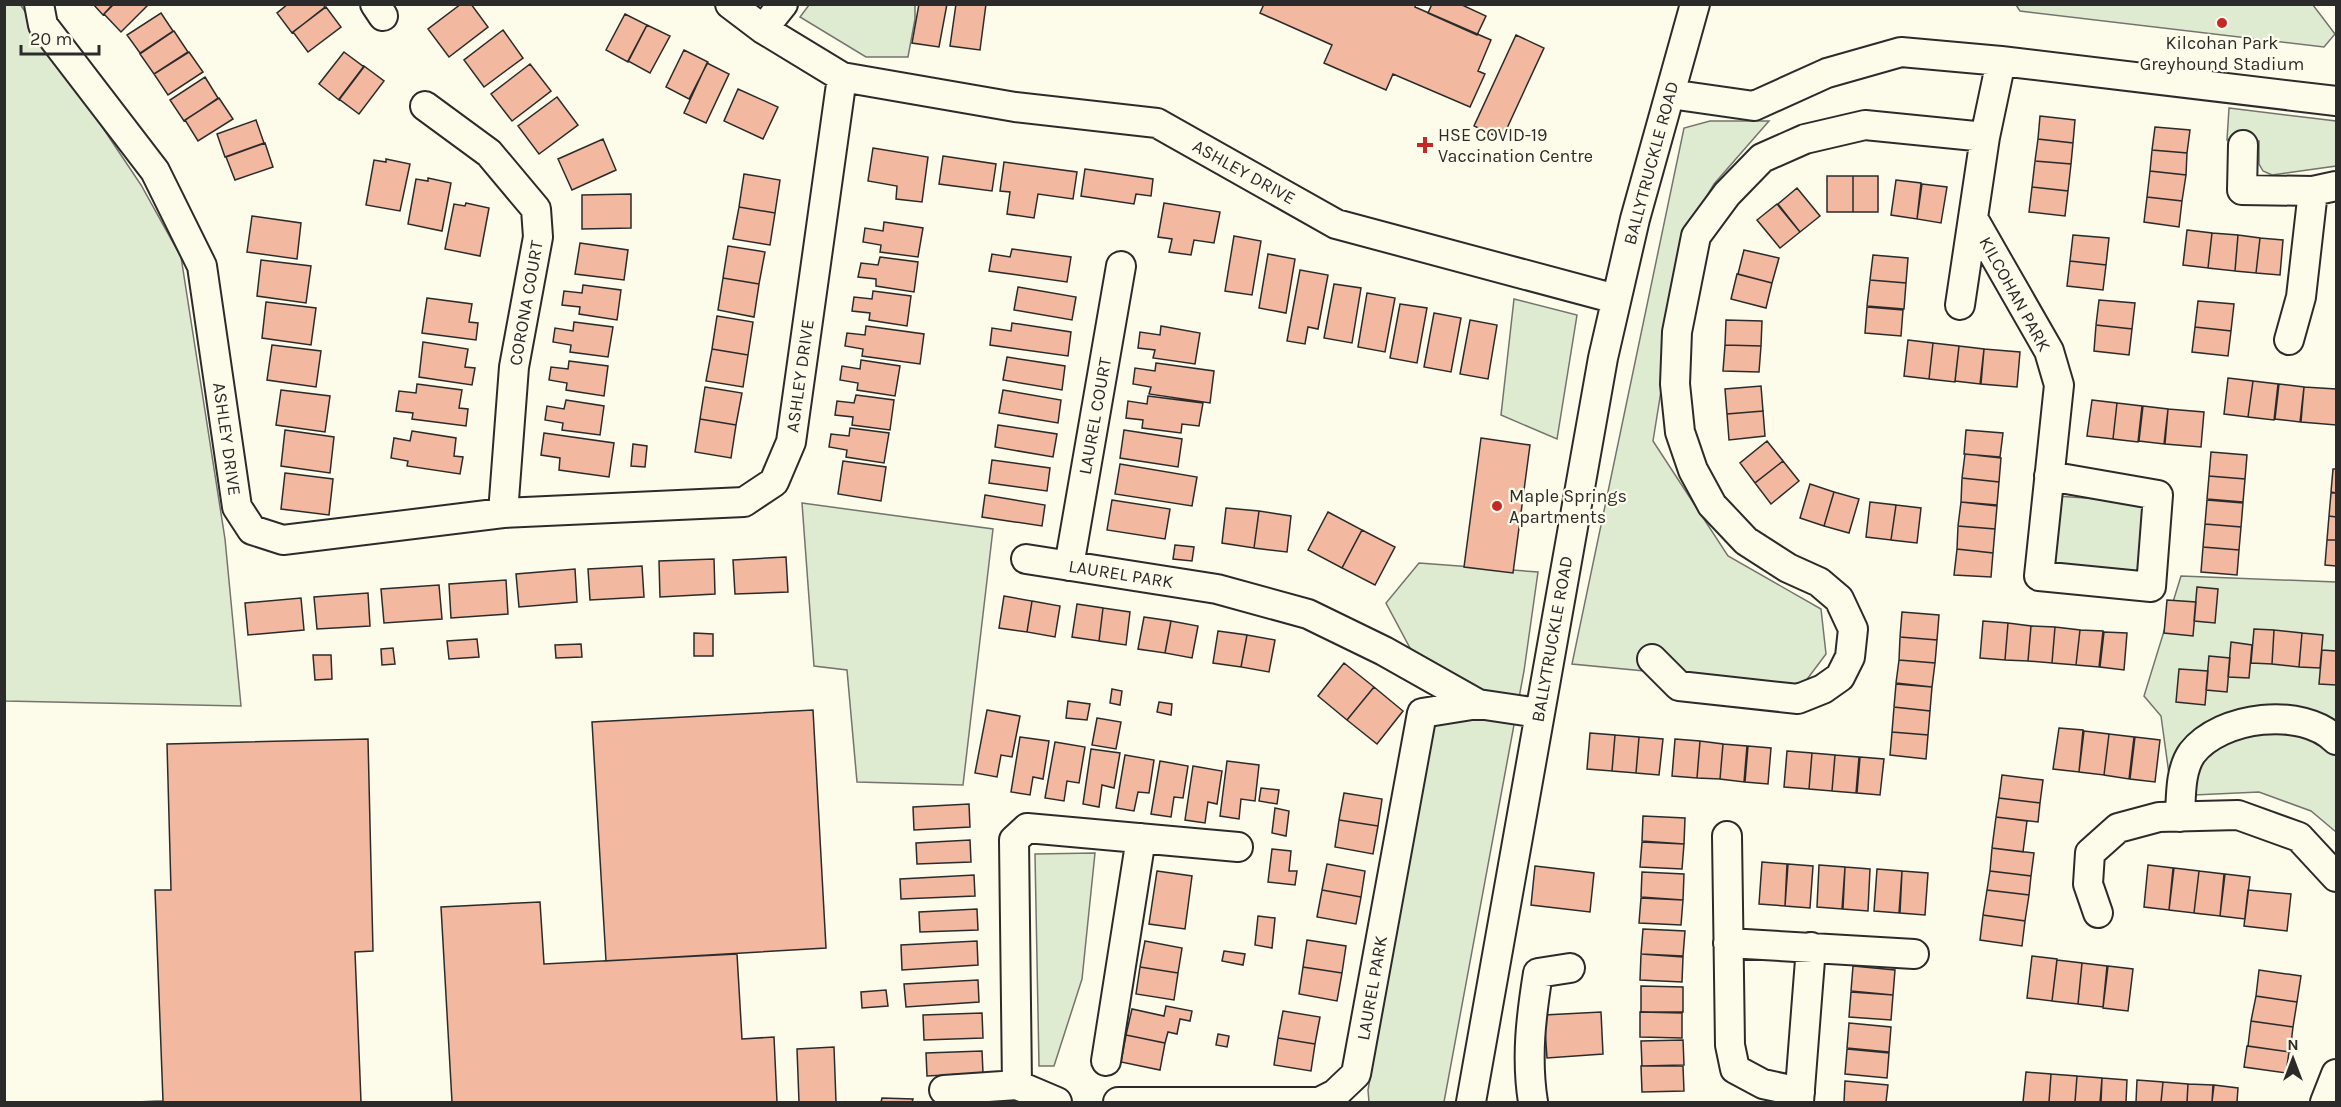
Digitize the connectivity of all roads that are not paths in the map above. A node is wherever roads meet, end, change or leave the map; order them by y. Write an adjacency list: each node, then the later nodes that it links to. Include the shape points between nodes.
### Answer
1 (39, 4): 20 (street, ASHLEY DRIVE, via 43,25 155,171 202,266 237,507 252,530 283,540)
2 (730, 4): 5 (street)
3 (783, 4): 5 (street)
4 (1695, 4): 8 (street, BALLYTRUCKLE ROAD)
5 (764, 29): 7 (street)
6 (2001, 61): 8 (street, via 1901,52 1827,73 1754,106); 9 (street); 11 (street, KILCOHAN PARK)
7 (842, 77): 16 (street, ASHLEY DRIVE, via 1015,107 1157,123 1336,224); 20 (street, ASHLEY DRIVE, via 791,442 774,483 744,502)
8 (1670, 94): 16 (street, BALLYTRUCKLE ROAD)
9 (2337, 101)
10 (425, 106): 20 (street, CORONA COURT, via 489,153 536,209 538,237 514,367)
11 (1985, 137): 14 (street, KILCOHAN PARK); 23 (street, via 1865,125 1805,139 1762,158 1727,194 1696,236 1677,332 1675,384 1680,432 1693,470 1712,505 1746,541 1788,568 1820,582 1839,599 1853,628 1852,638 1850,657 1840,677 1798,699 1678,686)
12 (2243, 145): 13 (street, via 2242,190)
13 (2325, 189): 18 (street)
14 (1974, 220): 17 (street, KILCOHAN PARK); 19 (street, KILCOHAN PARK, via 2049,351 2058,385)
15 (1121, 266): 22 (street, LAUREL COURT)
16 (1616, 299): 25 (street, BALLYTRUCKLE ROAD)
17 (1960, 305)
18 (2289, 340)
19 (2049, 476): 19 (street, KILCOHAN PARK, via 2039,576 2151,587 2158,495)
20 (503, 513)
21 (1026, 559): 22 (street, LAUREL PARK)
22 (1069, 566): 24 (street, LAUREL PARK, via 1217,589 1308,614)
23 (1652, 659)
24 (1478, 704): 25 (street, LAUREL PARK); 43 (street, LAUREL PARK, via 1422,713 1356,1074 1335,1094 1319,1102)
25 (1539, 713): 44 (street, BALLYTRUCKLE ROAD)
26 (2337, 740): 27 (street, via 2312,725 2284,720 2230,725 2204,740 2191,755 2183,776)
27 (2180, 817): 31 (street, via 2238,815 2299,837); 32 (street, via 2118,828 2090,853 2088,884)
28 (1727, 836): 33 (street)
29 (1141, 838): 30 (street); 37 (street); 39 (street, via 1027,828 1014,840)
30 (1238, 847)
31 (2337, 877)
32 (2098, 913)
33 (1728, 943): 34 (street); 41 (street, via 1730,1045 1735,1069)
34 (1811, 947): 35 (street); 41 (street)
35 (1914, 954)
36 (1569, 968): 45 (street, via 1538,974 1529,1029)
37 (1106, 1061)
38 (2337, 1074): 46 (street)
39 (1017, 1085): 40 (street); 42 (street)
40 (944, 1090)
41 (1799, 1097)
42 (1057, 1102)
43 (1118, 1102)
44 (1471, 1102)
45 (1533, 1102)
46 (2325, 1102)

